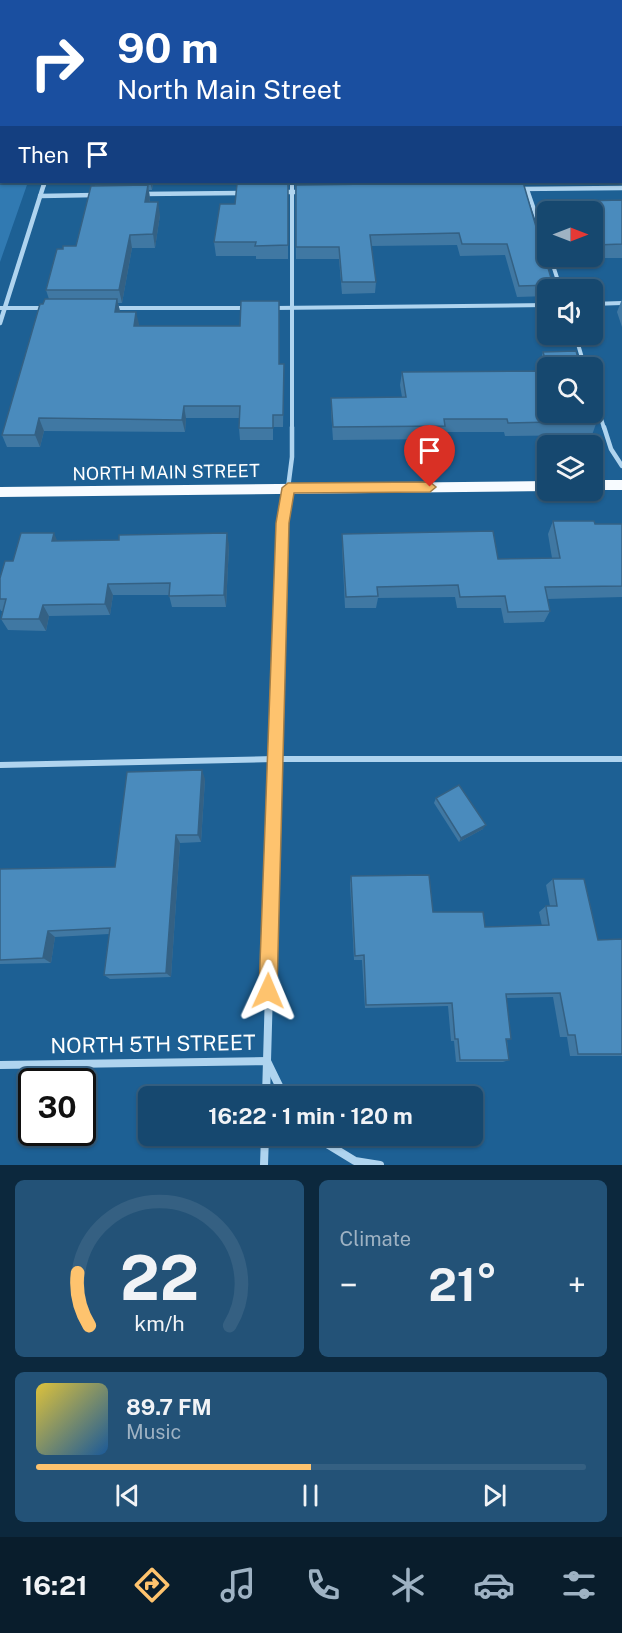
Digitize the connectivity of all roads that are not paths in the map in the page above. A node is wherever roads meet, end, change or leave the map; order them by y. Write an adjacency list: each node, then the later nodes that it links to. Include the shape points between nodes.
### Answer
1 (45, 183): 14 (street)
2 (292, 183): 9 (lane)
3 (581, 183): 4 (street)
4 (583, 188): 5 (street); 7 (street)
5 (622, 188)
6 (516, 189): 7 (street)
7 (527, 189): 15 (lane)
8 (268, 192): 9 (street)
9 (292, 192): 10 (street); 24 (lane)
10 (304, 192)
11 (244, 193): 12 (street)
12 (140, 194)
13 (106, 195): 14 (street)
14 (40, 196): 19 (street)
15 (537, 218)
16 (622, 303): 17 (lane)
17 (603, 304)
18 (537, 305): 24 (lane)
19 (2, 308): 20 (lane); 25 (street)
20 (46, 308)
21 (111, 308): 22 (lane)
22 (246, 308)
23 (270, 308): 24 (lane)
24 (294, 308): 31 (lane)
25 (0, 323)
26 (603, 423): 27 (lane, via 611,449)
27 (622, 466)
28 (603, 485): 29 (main road)
29 (622, 485)
30 (537, 486): 31 (main road, NORTH MAIN STREET)
31 (288, 488): 32 (main road, NORTH MAIN STREET); 33 (street, via 282,523)
32 (0, 492)
33 (274, 759): 34 (lane); 35 (lane); 36 (street)
34 (622, 759)
35 (0, 765)
36 (267, 1060): 37 (street, NORTH 5TH STREET); 38 (street); 39 (street, NORTH 5TH STREET)
37 (0, 1065)
38 (266, 1086)
39 (279, 1086)
40 (265, 1146): 42 (street)
41 (330, 1146): 43 (street, via 355,1161)
42 (264, 1165)
43 (380, 1165)

